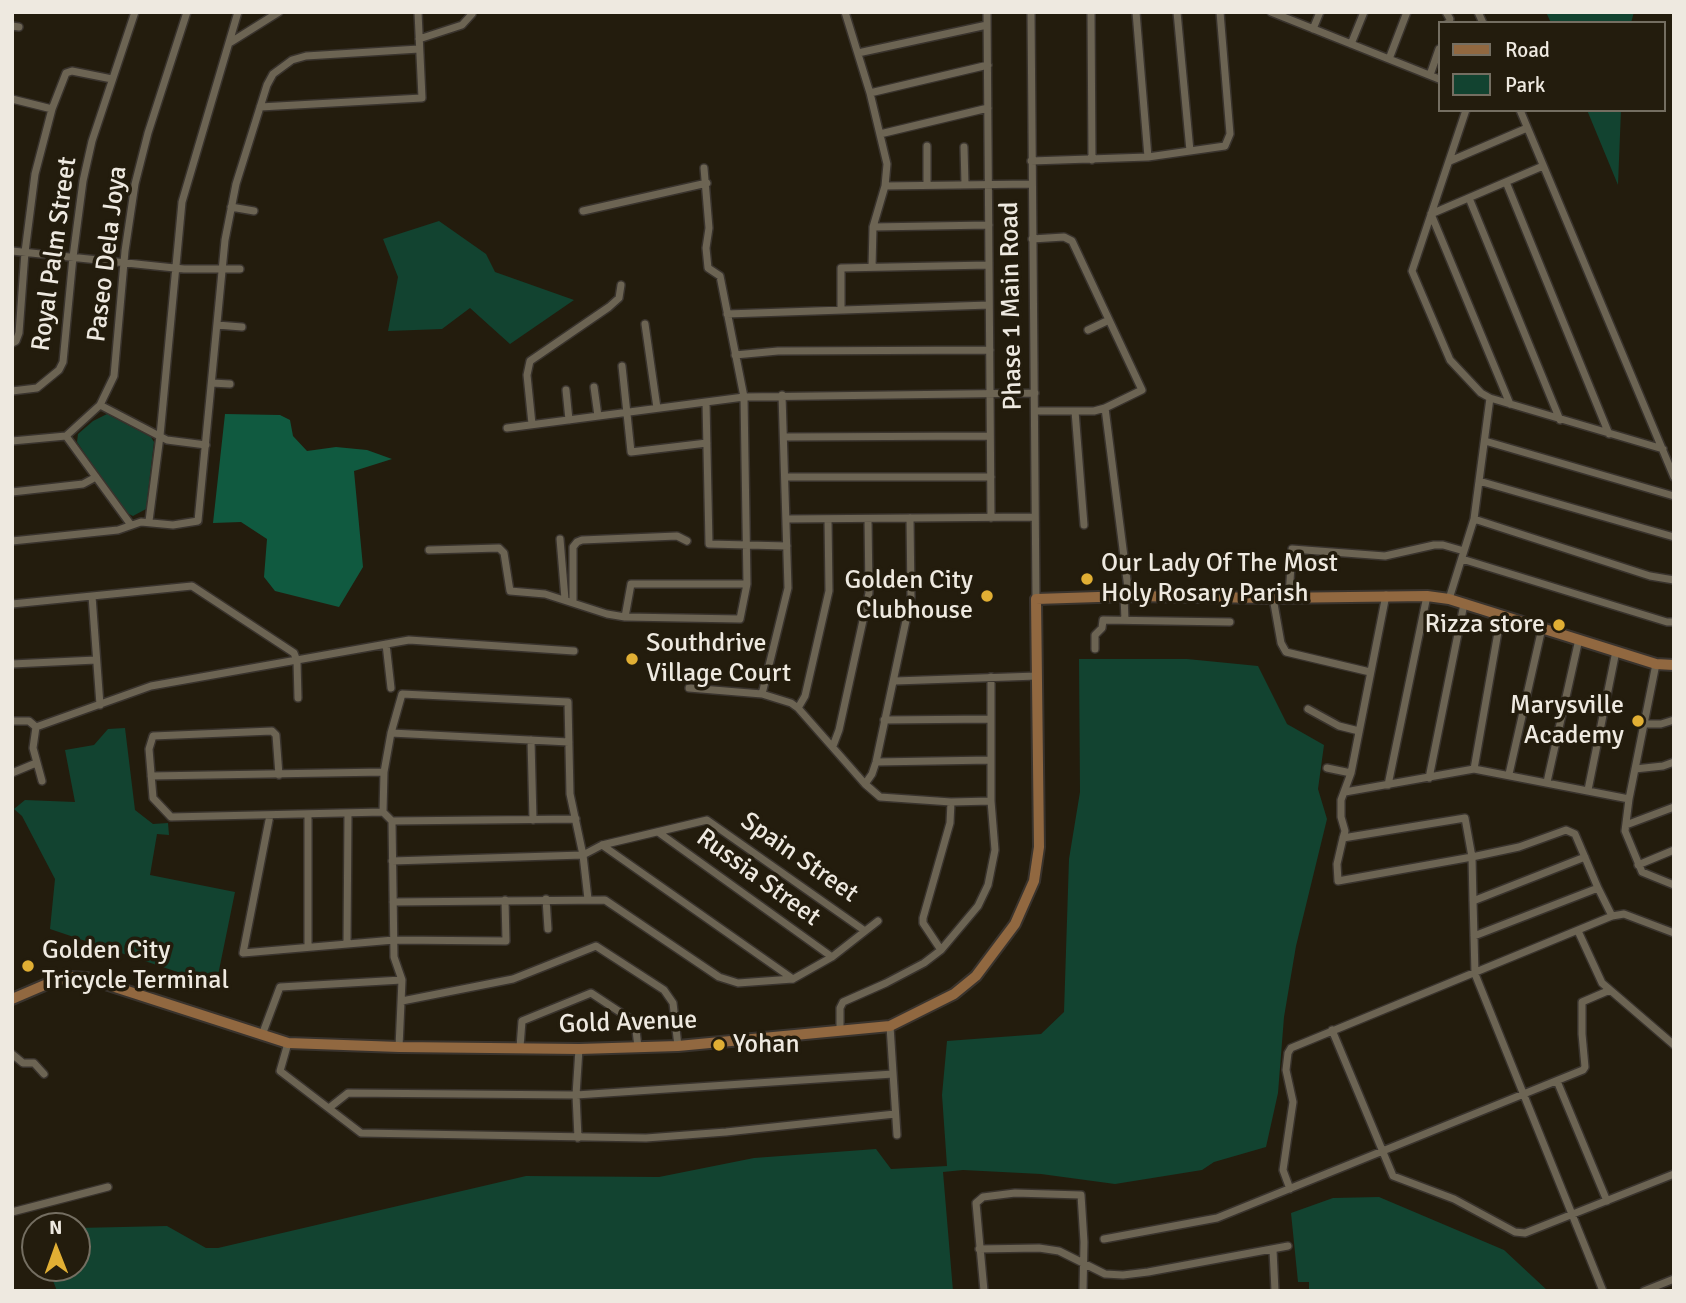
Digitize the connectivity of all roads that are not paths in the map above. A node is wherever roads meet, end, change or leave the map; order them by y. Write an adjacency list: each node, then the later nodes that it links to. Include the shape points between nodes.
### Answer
1 (135, 12): 29 (street, Royal Palm Street)
2 (187, 12): 67 (street, Paseo Dela Joya, via 135,184)
3 (238, 12): 21 (street)
4 (279, 12): 21 (street)
5 (418, 12): 20 (street)
6 (987, 12): 18 (street)
7 (1031, 12): 45 (street, Phase 1 Main Road)
8 (1091, 12): 44 (street)
9 (1136, 12): 43 (street)
10 (1177, 12): 42 (street)
11 (1220, 12): 42 (street, via 1229,142)
12 (1320, 12): 19 (street)
13 (1364, 12): 22 (street)
14 (1407, 12): 26 (street)
15 (847, 13): 25 (street)
16 (1274, 13): 19 (street)
17 (472, 14): 20 (street, via 462,25)
18 (987, 25): 25 (street); 27 (street)
19 (1313, 29): 22 (street)
20 (419, 38): 23 (street)
21 (231, 42): 70 (street, via 182,202)
22 (1351, 44): 26 (street)
23 (419, 49): 33 (street, via 292,60 273,74); 33 (street, via 422,98)
24 (1438, 52): 28 (street)
25 (858, 53): 31 (street)
26 (1390, 60): 28 (street)
27 (988, 65): 31 (street); 34 (street)
28 (1430, 75): 30 (street)
29 (112, 79): 35 (street, via 66,74); 66 (street, Royal Palm Street, via 83,181)
30 (1438, 79)
31 (870, 93): 39 (street)
32 (12, 99): 35 (street)
33 (260, 107): 57 (street)
34 (988, 108): 39 (street); 52 (street)
35 (52, 109): 65 (street, via 35,174)
36 (1465, 112): 46 (street)
37 (1521, 112): 38 (street)
38 (1527, 128): 46 (street); 47 (street)
39 (880, 134): 55 (street, via 887,164)
40 (927, 146): 54 (street)
41 (964, 147): 51 (street)
42 (1189, 151): 43 (street)
43 (1148, 157): 44 (street)
44 (1092, 160): 45 (street)
45 (1031, 161): 53 (street, Phase 1 Main Road)
46 (1450, 161): 60 (street)
47 (1543, 166): 49 (street); 118 (street)
48 (704, 168): 50 (street)
49 (1506, 182): 56 (street); 109 (street)
50 (707, 183): 59 (street); 76 (street, via 708,268 720,276)
51 (965, 184): 52 (street); 54 (street)
52 (988, 184): 53 (street); 61 (street)
53 (1031, 184): 63 (street, Phase 1 Main Road)
54 (927, 185): 55 (street)
55 (886, 186): 62 (street)
56 (1469, 198): 60 (street); 105 (street)
57 (231, 207): 58 (street); 71 (street)
58 (254, 211)
59 (583, 211)
60 (1432, 214): 95 (street, via 1412,271 1450,360); 97 (street)
61 (989, 225): 62 (street); 68 (street)
62 (873, 227): 69 (street)
63 (1032, 239): 77 (street, via 1064,237 1072,241); 91 (street, Phase 1 Main Road)
64 (12, 251): 65 (street)
65 (25, 252): 66 (street); 82 (street, via 19,333)
66 (73, 257): 67 (street); 90 (street, Royal Palm Street, via 64,362 37,388)
67 (124, 262): 70 (street); 98 (street, Paseo Dela Joya, via 114,376)
68 (989, 265): 69 (street); 74 (street)
69 (872, 267): 75 (street, via 841,268)
70 (174, 268): 71 (street); 111 (street)
71 (223, 268): 72 (street); 79 (street)
72 (240, 269)
73 (621, 285): 107 (street, via 619,298 609,307 530,361)
74 (989, 305): 75 (street); 83 (street)
75 (841, 309): 76 (street)
76 (727, 314): 84 (street)
77 (1109, 320): 81 (street); 100 (street, via 1142,390)
78 (645, 324): 99 (street)
79 (217, 326): 80 (street); 86 (street)
80 (242, 327)
81 (1088, 330)
82 (12, 343)
83 (990, 350): 84 (street); 92 (street)
84 (735, 355): 94 (street)
85 (622, 366): 101 (street)
86 (212, 383): 87 (street); 117 (street)
87 (230, 384)
88 (594, 387): 104 (street)
89 (566, 390): 106 (street)
90 (12, 391)
91 (1035, 393): 92 (street); 102 (street, Phase 1 Main Road)
92 (990, 394): 93 (street); 112 (street)
93 (782, 395): 94 (street); 113 (street)
94 (744, 397): 96 (street); 140 (street)
95 (1490, 398): 97 (street); 115 (street)
96 (706, 402): 99 (street); 116 (street)
97 (1510, 404): 105 (street)
98 (100, 405): 110 (street, Paseo Dela Joya); 111 (street)
99 (657, 408): 101 (street)
100 (1105, 408): 103 (street); 148 (street)
101 (628, 411): 104 (street); 116 (street, via 631,452)
102 (1035, 411): 103 (street); 126 (street, Phase 1 Main Road)
103 (1075, 411): 135 (street)
104 (598, 415): 106 (street)
105 (1560, 419): 109 (street)
106 (569, 420): 107 (street)
107 (532, 425): 108 (street)
108 (507, 428)
109 (1609, 434): 118 (street)
110 (66, 436): 114 (street); 119 (street)
111 (160, 436): 117 (street); 133 (street)
112 (990, 436): 113 (street); 121 (street)
113 (783, 437): 120 (street)
114 (12, 442)
115 (1485, 442): 123 (street); 125 (street)
116 (707, 443): 140 (street, via 709,544)
117 (206, 445): 133 (street, via 198,521 162,526)
118 (1663, 449): 122 (street)
119 (96, 477): 124 (street, via 83,484); 134 (street)
120 (785, 477): 121 (street); 129 (street)
121 (991, 477): 128 (street)
122 (1674, 477)
123 (1479, 481): 132 (street); 136 (street)
124 (12, 492)
125 (1674, 495)
126 (1035, 517): 128 (street); 152 (street, Phase 1 Main Road)
127 (910, 518): 128 (street); 131 (street); 176 (street, via 911,597)
128 (992, 518)
129 (787, 519): 130 (street); 141 (street)
130 (828, 519): 131 (street); 182 (street, via 829,592 805,696)
131 (868, 519): 194 (street, via 869,593)
132 (1474, 519): 143 (street); 144 (street)
133 (149, 522): 134 (street)
134 (131, 525): 138 (street)
135 (1084, 525)
136 (1674, 537)
137 (560, 539): 154 (street)
138 (12, 541)
139 (687, 541): 154 (street, via 677,536 577,542)
140 (746, 545): 141 (street); 145 (street)
141 (787, 546): 179 (street, via 788,588)
142 (429, 550): 154 (street, via 499,548 505,553 510,591)
143 (1463, 555): 150 (street, via 1443,545 1385,556 1292,549); 153 (street); 161 (street)
144 (1674, 580)
145 (747, 583): 158 (street, via 631,583); 158 (street, via 740,620)
146 (1386, 595): 149 (street); 150 (street); 173 (street)
147 (92, 596): 155 (street); 168 (street); 169 (street, via 192,586 287,648)
148 (1127, 596): 151 (street); 152 (street); 159 (street)
149 (1427, 596): 153 (street); 212 (street)
150 (1289, 597): 151 (street)
151 (1273, 598): 173 (street, via 1286,652)
152 (1036, 599): 174 (street, Gold Avenue)
153 (1449, 599): 156 (street)
154 (569, 601): 158 (street)
155 (12, 604)
156 (1464, 604): 157 (street); 208 (street)
157 (1501, 615): 162 (street); 200 (street)
158 (625, 617)
159 (1125, 620): 160 (street); 165 (street, via 1103,620 1095,635)
160 (1230, 622)
161 (1674, 622)
162 (1542, 628): 163 (street); 205 (street)
163 (1579, 639): 167 (street); 210 (street)
164 (386, 644): 166 (street, via 409,640); 169 (street); 177 (street)
165 (1095, 649)
166 (573, 651)
167 (1616, 651): 171 (street); 213 (street)
168 (96, 660): 170 (street); 181 (street)
169 (297, 661): 180 (street); 181 (street, via 151,686)
170 (12, 664)
171 (1656, 664): 172 (street); 188 (street)
172 (1674, 665)
173 (1370, 672): 190 (street)
174 (1037, 676): 175 (street); 261 (street, Gold Avenue, via 1038,847 1027,901 976,976 954,994)
175 (991, 677): 176 (street); 184 (street)
176 (895, 681): 185 (street)
177 (391, 688)
178 (689, 688): 179 (street)
179 (762, 694): 182 (street)
180 (298, 698)
181 (100, 705): 189 (street)
182 (798, 708): 194 (street)
183 (1308, 709): 190 (street)
184 (991, 719): 185 (street); 195 (street)
185 (884, 720): 196 (street)
186 (1674, 720): 188 (street)
187 (12, 721): 189 (street, via 29,720)
188 (1644, 724): 201 (street)
189 (36, 727): 198 (street)
190 (1359, 731): 204 (street)
191 (391, 733): 192 (street); 193 (street, via 402,694 489,697 568,702); 203 (street)
192 (531, 740): 193 (street); 224 (street)
193 (569, 742): 223 (street, via 570,794)
194 (833, 746): 211 (street)
195 (991, 760): 196 (street); 216 (street)
196 (876, 762): 211 (street)
197 (1674, 762): 201 (street)
198 (36, 763): 202 (street); 209 (street)
199 (1327, 768): 204 (street)
200 (1474, 769): 205 (street); 208 (street)
201 (1635, 769): 215 (street)
202 (12, 772)
203 (384, 772): 206 (street); 219 (street)
204 (1351, 773): 214 (street)
205 (1509, 774): 210 (street)
206 (279, 775): 207 (street); 207 (street, via 276,732 267,731 153,736)
207 (151, 776): 222 (street, via 153,798 172,817)
208 (1429, 778): 212 (street)
209 (42, 781)
210 (1547, 782): 213 (street)
211 (865, 784): 217 (street, via 880,797)
212 (1388, 785): 214 (street)
213 (1588, 790): 215 (street)
214 (1345, 792): 228 (street, via 1340,806)
215 (1629, 799): 226 (street)
216 (991, 801): 217 (street); 253 (street, via 995,850 988,885 978,906)
217 (951, 802): 253 (street, via 950,823 923,918)
218 (1674, 807): 226 (street)
219 (383, 812): 220 (street); 225 (street)
220 (348, 813): 221 (street); 251 (street)
221 (308, 814): 222 (street); 252 (street)
222 (270, 815): 252 (street, via 243,953)
223 (576, 819): 224 (street); 231 (street)
224 (533, 820): 225 (street)
225 (391, 821): 234 (street)
226 (1626, 825): 235 (street)
227 (658, 832): 229 (street); 246 (street, Spain Street, via 708,820); 254 (street, Russia Street)
228 (1343, 838): 232 (street, via 1465,818); 232 (street, via 1338,881)
229 (602, 845): 231 (street); 256 (street)
230 (1674, 850): 235 (street)
231 (583, 855): 234 (street); 238 (street)
232 (1472, 857): 233 (street, via 1566,830 1576,834); 241 (street)
233 (1585, 858): 237 (street); 241 (street)
234 (392, 861): 242 (street)
235 (1638, 865): 236 (street, via 1648,876)
236 (1674, 885)
237 (1598, 888): 243 (street); 249 (street)
238 (589, 899): 240 (street); 256 (street, via 605,900 727,981)
239 (505, 900): 240 (street); 242 (street); 250 (street, via 506,941)
240 (546, 900): 245 (street)
241 (1473, 901): 249 (street)
242 (393, 902): 250 (street)
243 (1612, 916): 247 (street); 248 (street, via 1624,914)
244 (878, 921): 246 (street)
245 (548, 929)
246 (865, 931): 254 (street)
247 (1578, 931): 255 (street); 258 (street)
248 (1674, 933)
249 (1474, 936): 255 (street)
250 (394, 940): 251 (street); 257 (street)
251 (347, 944): 252 (street)
252 (308, 947)
253 (941, 950): 263 (street, via 925,963 843,1002)
254 (832, 957): 256 (street)
255 (1475, 974): 262 (street); 277 (street)
256 (793, 979)
257 (402, 980): 260 (street); 264 (street, via 281,987)
258 (1609, 990): 266 (street); 275 (street, via 1582,1002 1585,1067)
259 (12, 999): 264 (street, Gold Avenue, via 54,981 87,978)
260 (401, 1002): 267 (street, via 513,979 596,946 664,990 673,1003); 268 (street)
261 (890, 1026): 263 (street, Gold Avenue); 274 (street)
262 (1332, 1030): 282 (street); 285 (street, via 1288,1053 1286,1070 1293,1102 1283,1170)
263 (840, 1031): 267 (street, Gold Avenue)
264 (262, 1035): 265 (street, Gold Avenue)
265 (288, 1043): 268 (street, Gold Avenue); 278 (street, via 279,1071)
266 (1674, 1045)
267 (678, 1046): 270 (street, Gold Avenue)
268 (399, 1047): 269 (street, Gold Avenue)
269 (520, 1047): 270 (street, via 522,1021 591,993 635,1022); 271 (street, Gold Avenue)
270 (638, 1047): 271 (street, Gold Avenue)
271 (579, 1049): 276 (street)
272 (12, 1054): 273 (street, via 23,1063 34,1063)
273 (44, 1074)
274 (893, 1074): 276 (street); 279 (street)
275 (1557, 1080): 277 (street); 286 (street)
276 (576, 1095): 278 (street, via 348,1093); 281 (street)
277 (1524, 1095): 282 (street); 288 (street)
278 (329, 1108): 281 (street, via 361,1133)
279 (895, 1114): 280 (street); 281 (street, via 726,1132)
280 (897, 1135)
281 (578, 1138)
282 (1383, 1151): 285 (street); 288 (street, via 1393,1176 1454,1199 1515,1232 1525,1233)
283 (1674, 1174): 286 (street)
284 (108, 1187): 287 (street)
285 (1290, 1189): 289 (street, via 1217,1218)
286 (1607, 1201): 288 (street)
287 (12, 1212)
288 (1572, 1216): 298 (street)
289 (1104, 1239)
290 (1288, 1246): 292 (street)
291 (979, 1249): 293 (street, via 1039,1248 1059,1251); 293 (street, via 976,1203 983,1197 1081,1195); 295 (street)
292 (1273, 1250): 293 (street, via 1123,1275 1105,1274); 297 (street)
293 (1082, 1263): 296 (street)
294 (1674, 1279): 299 (street)
295 (984, 1291)
296 (1083, 1291)
297 (1275, 1291)
298 (1603, 1291)
299 (1644, 1291)

